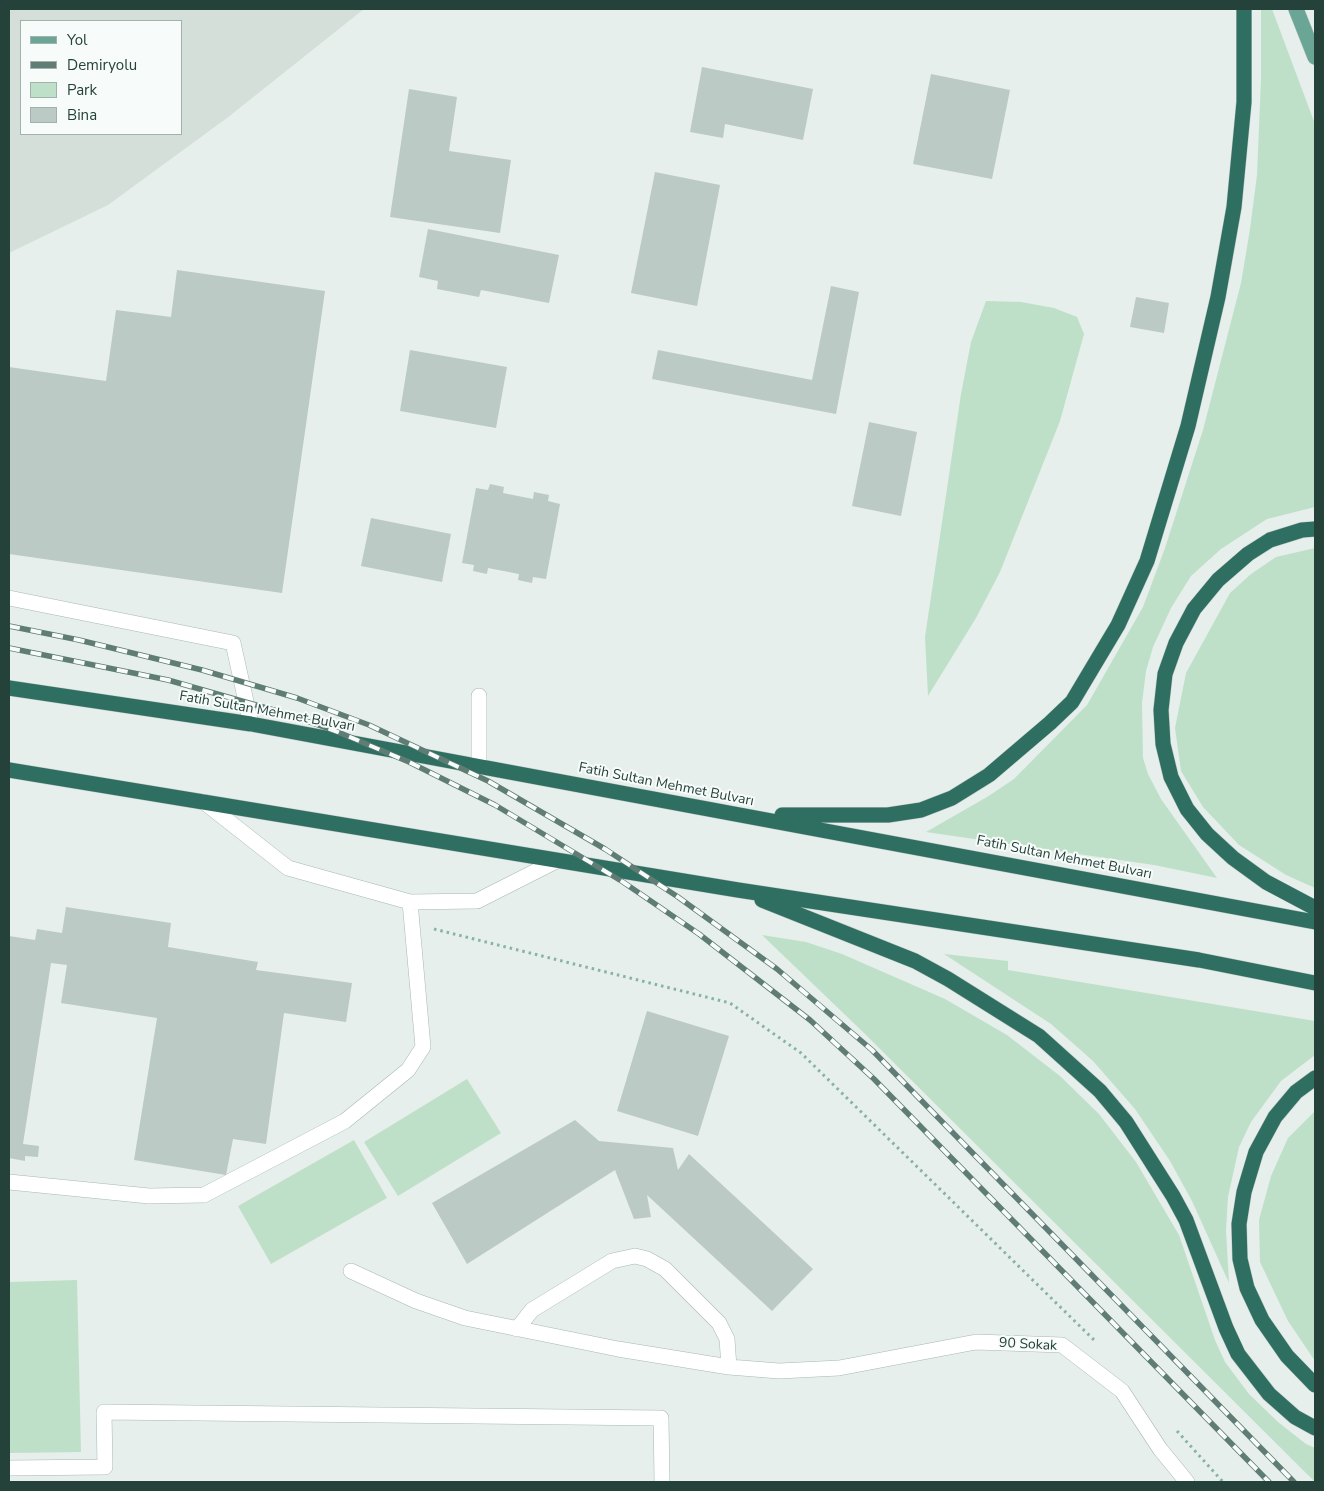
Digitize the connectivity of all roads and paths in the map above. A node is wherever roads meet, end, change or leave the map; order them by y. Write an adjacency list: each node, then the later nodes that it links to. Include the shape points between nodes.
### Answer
1 (1244, 9): 12 (highway, via 1244,102 1234,207 1218,297 1188,426 1147,561 1118,625 1072,702 989,775 952,798 921,810 847,816)
2 (1296, 9): 3 (main road)
3 (1315, 57)
4 (1315, 529): 16 (highway, via 1270,540 1218,580 1194,609 1176,642 1164,674 1161,710 1163,744 1171,777 1187,809 1207,834 1233,858 1266,882)
5 (9, 598): 8 (street, via 233,643)
6 (9, 688): 8 (highway, Fatih Sultan Mehmet Bulvarı)
7 (480, 696): 9 (street)
8 (251, 724): 9 (highway, Fatih Sultan Mehmet Bulvarı)
9 (479, 766): 12 (highway, Fatih Sultan Mehmet Bulvarı)
10 (9, 770): 11 (highway)
11 (204, 802): 13 (highway); 15 (street, via 288,868)
12 (739, 815): 17 (highway, Fatih Sultan Mehmet Bulvarı)
13 (556, 860): 14 (highway); 15 (street, via 477,900)
14 (738, 890): 19 (highway, via 1199,960); 28 (highway, via 915,961 1039,1036 1073,1065 1126,1122 1173,1196 1186,1220 1238,1354 1269,1394 1295,1417)
15 (410, 902): 18 (street)
16 (1315, 908)
17 (1315, 922)
18 (412, 923): 21 (street, via 423,1047 408,1070 345,1121 204,1195 149,1196); 24 (path, via 730,1003 802,1053)
19 (1315, 982)
20 (1315, 1078): 26 (highway, via 1296,1092 1274,1117 1256,1152 1239,1224 1240,1259 1247,1288 1262,1320 1287,1356)
21 (9, 1182)
22 (351, 1271): 23 (street, 90 Sokak, via 416,1301 465,1318)
23 (516, 1330): 25 (street, 90 Sokak); 25 (street, via 540,1305 612,1261 635,1256 665,1269 719,1323 728,1339)
24 (1100, 1346)
25 (729, 1367): 31 (street, 90 Sokak, via 779,1371 839,1368 976,1342 1062,1345 1122,1391 1160,1450)
26 (1315, 1385)
27 (1171, 1425): 32 (path)
28 (1315, 1428)
29 (9, 1468): 30 (street, via 105,1467 104,1412 660,1418)
30 (662, 1482)
31 (1187, 1482)
32 (1223, 1482)

